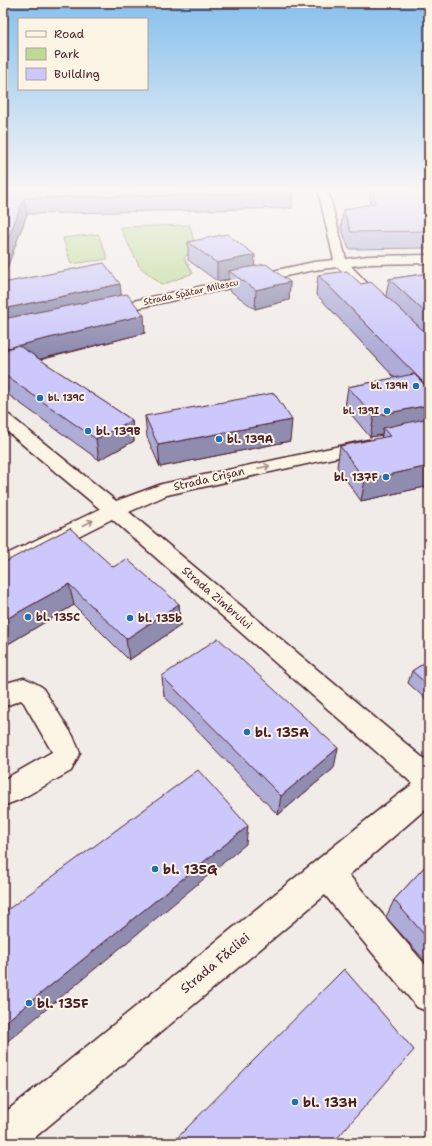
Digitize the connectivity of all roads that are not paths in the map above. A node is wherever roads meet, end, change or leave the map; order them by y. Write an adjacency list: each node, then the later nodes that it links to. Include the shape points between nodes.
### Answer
1 (336, 243): 3 (street)
2 (429, 259): 3 (street, Strada Spătar Milescu)
3 (341, 262): 4 (street); 5 (street, Strada Spătar Milescu)
4 (386, 309)
5 (91, 314)
6 (3, 419): 8 (street, Strada Zimbrului)
7 (385, 441): 8 (street, Strada Crișan, one-way to 7, via 162,490)
8 (114, 510): 9 (street, Strada Crișan, one-way to 8); 11 (street, Strada Zimbrului)
9 (3, 565)
10 (3, 696): 13 (street, via 24,689 33,695 66,753 61,762)
11 (429, 780)
12 (429, 789): 14 (street, Strada Făcliei, via 395,814)
13 (3, 793)
14 (327, 873): 15 (street); 16 (street, Strada Făcliei)
15 (429, 994)
16 (3, 1139)

